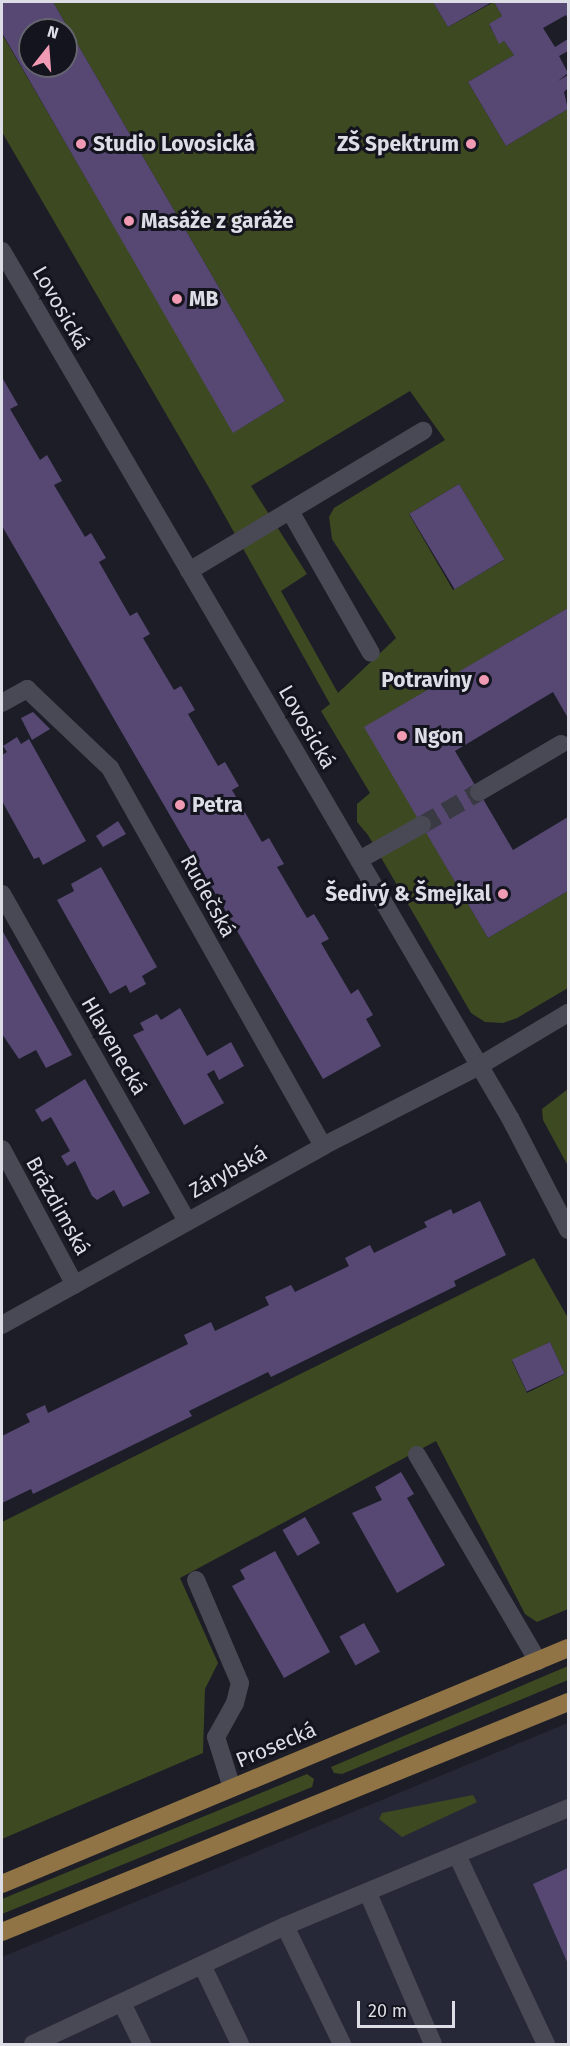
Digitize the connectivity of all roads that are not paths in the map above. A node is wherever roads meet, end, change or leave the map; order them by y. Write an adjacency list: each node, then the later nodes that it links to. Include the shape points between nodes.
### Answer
1 (2, 251): 4 (street, Lovosická)
2 (423, 431): 3 (street)
3 (290, 511): 4 (street); 5 (street)
4 (189, 571): 10 (street, Lovosická)
5 (371, 653)
6 (2, 703): 14 (street, Rudečská, via 27,689 110,768)
7 (561, 744): 8 (street)
8 (479, 792)
9 (422, 825): 10 (street)
10 (359, 860): 13 (street, Lovosická)
11 (2, 894): 16 (street, Hlavenecká)
12 (568, 1013): 13 (street, Zárybská)
13 (479, 1066): 14 (street, Zárybská); 17 (street, Lovosická)
14 (323, 1146): 16 (street, Zárybská)
15 (2, 1149): 18 (street, Brázdimská)
16 (187, 1221): 18 (street, Zárybská)
17 (568, 1230)
18 (75, 1285): 19 (street, Zárybská)
19 (2, 1325)
20 (417, 1455): 23 (street)
21 (196, 1580): 25 (street, via 240,1683 235,1703 216,1737)
22 (568, 1648): 23 (main road, Prosecká)
23 (538, 1661): 25 (main road, Prosecká)
24 (568, 1702): 31 (main road)
25 (232, 1788): 28 (main road, Prosecká)
26 (568, 1808): 27 (street)
27 (457, 1856): 29 (street); 39 (street)
28 (2, 1884)
29 (368, 1893): 30 (street); 38 (street)
30 (285, 1926): 32 (street); 37 (street)
31 (2, 1932)
32 (202, 1965): 33 (street); 36 (street)
33 (122, 2003): 34 (street); 35 (street)
34 (45, 2042)
35 (142, 2044)
36 (240, 2044)
37 (342, 2044)
38 (434, 2044)
39 (546, 2044)

